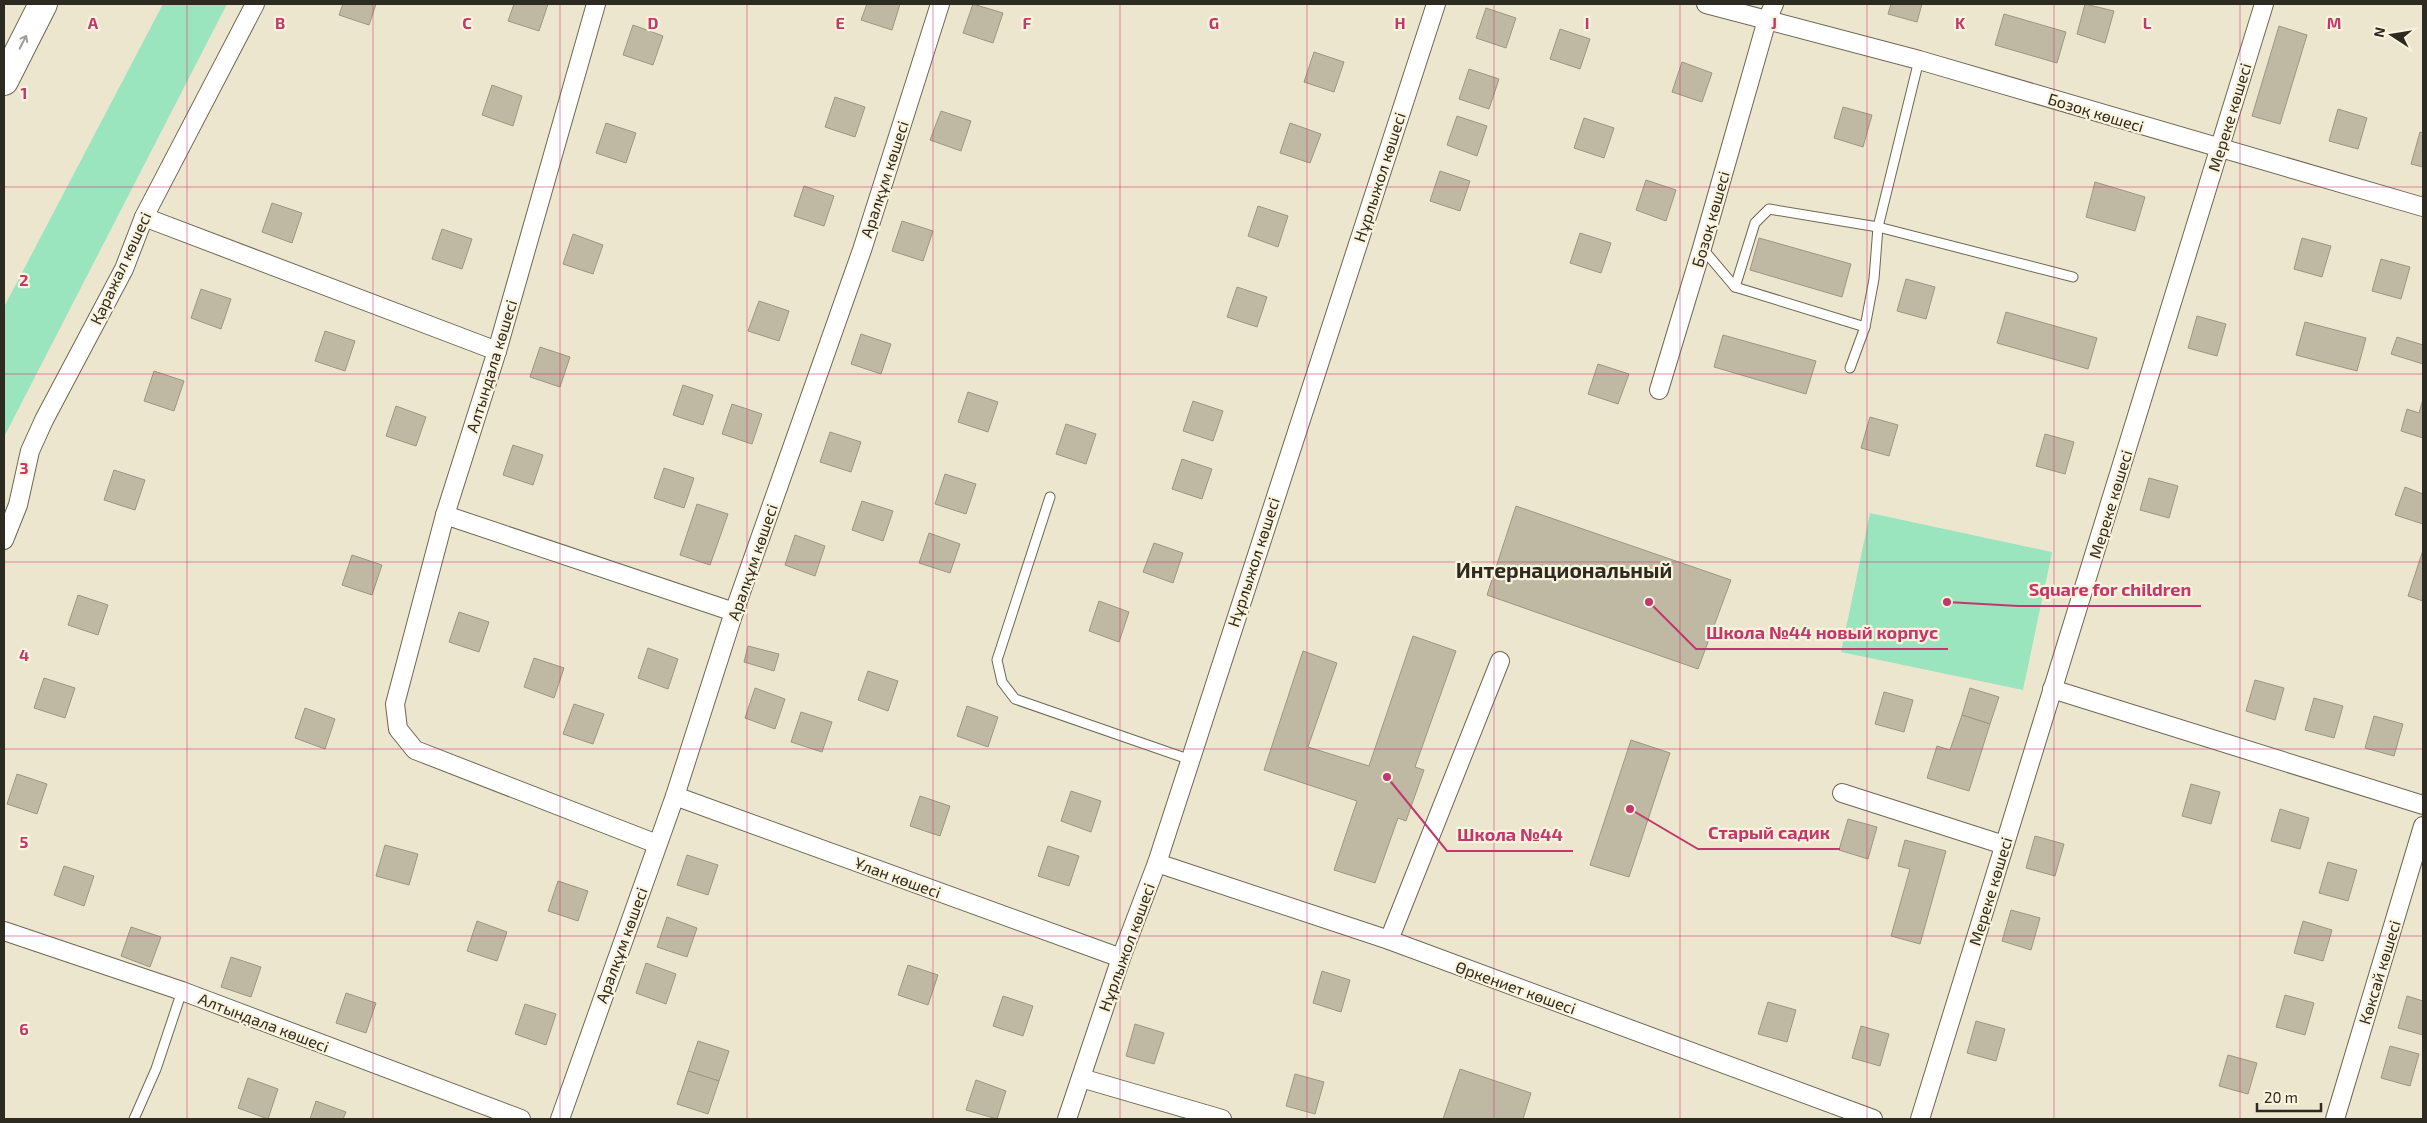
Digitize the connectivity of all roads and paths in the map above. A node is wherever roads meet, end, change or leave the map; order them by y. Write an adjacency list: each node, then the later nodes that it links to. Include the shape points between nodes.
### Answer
1 (43, 4): 11 (main road, one-way to 1)
2 (255, 4): 14 (street, Қаражал көшесі)
3 (596, 4): 20 (street, Алтындала көшесі)
4 (940, 4): 26 (street, Аралқұм көшесі, via 862,250)
5 (1436, 4): 29 (street, Нұрлыжол көшесі)
6 (1706, 4): 9 (street, Бозоқ көшесі)
7 (1774, 4): 9 (street, Бозоқ көшесі)
8 (2264, 4): 12 (street, Мереке көшесі)
9 (1767, 20): 10 (street, Бозоқ көшесі); 16 (street, Бозоқ көшесі)
10 (1919, 60): 12 (street, Бозоқ көшесі); 15 (lane)
11 (4, 81)
12 (2220, 149): 13 (street, Бозоқ көшесі); 28 (street, Мереке көшесі)
13 (2423, 207)
14 (144, 217): 20 (street); 25 (street, Қаражал көшесі, via 124,269 30,451 18,505)
15 (1878, 226): 17 (lane); 18 (lane, via 1769,209 1755,223); 19 (lane, via 1874,278)
16 (1702, 248): 18 (lane); 22 (street, Бозоқ көшесі)
17 (2073, 277)
18 (1735, 287): 19 (lane)
19 (1864, 327): 21 (lane)
20 (497, 350): 24 (street, Алтындала көшесі)
21 (1850, 368)
22 (1659, 390)
23 (1050, 497): 29 (lane, via 997,660 1002,682 1015,699)
24 (445, 515): 26 (street); 34 (street, Алтындала көшесі, via 395,704 398,729 414,750)
25 (4, 540)
26 (734, 612): 31 (street, Аралқұм көшесі)
27 (1500, 661): 38 (street)
28 (2052, 690): 32 (street); 35 (street, Мереке көшесі)
29 (1188, 759): 36 (street, Нұрлыжол көшесі)
30 (1842, 793): 35 (street)
31 (675, 796): 34 (street, Аралқұм көшесі); 39 (street, Ұлан көшесі)
32 (2423, 805)
33 (2423, 826): 49 (street, Көксай көшесі)
34 (657, 844): 44 (street, Аралқұм көшесі)
35 (2004, 845): 48 (street, Мереке көшесі)
36 (1157, 863): 38 (street, Өркениет көшесі); 39 (street, Нұрлыжол көшесі)
37 (4, 931): 40 (street, Алтындала көшесі)
38 (1389, 940): 47 (street, Өркениет көшесі)
39 (1121, 958): 41 (street, Нұрлыжол көшесі)
40 (182, 991): 42 (lane, via 156,1069); 43 (street, Алтындала көшесі)
41 (1081, 1078): 45 (street, Нұрлыжол көшесі); 46 (street)
42 (134, 1119)
43 (521, 1119)
44 (560, 1119)
45 (1067, 1119)
46 (1222, 1119)
47 (1873, 1119)
48 (1920, 1119)
49 (2334, 1119)

